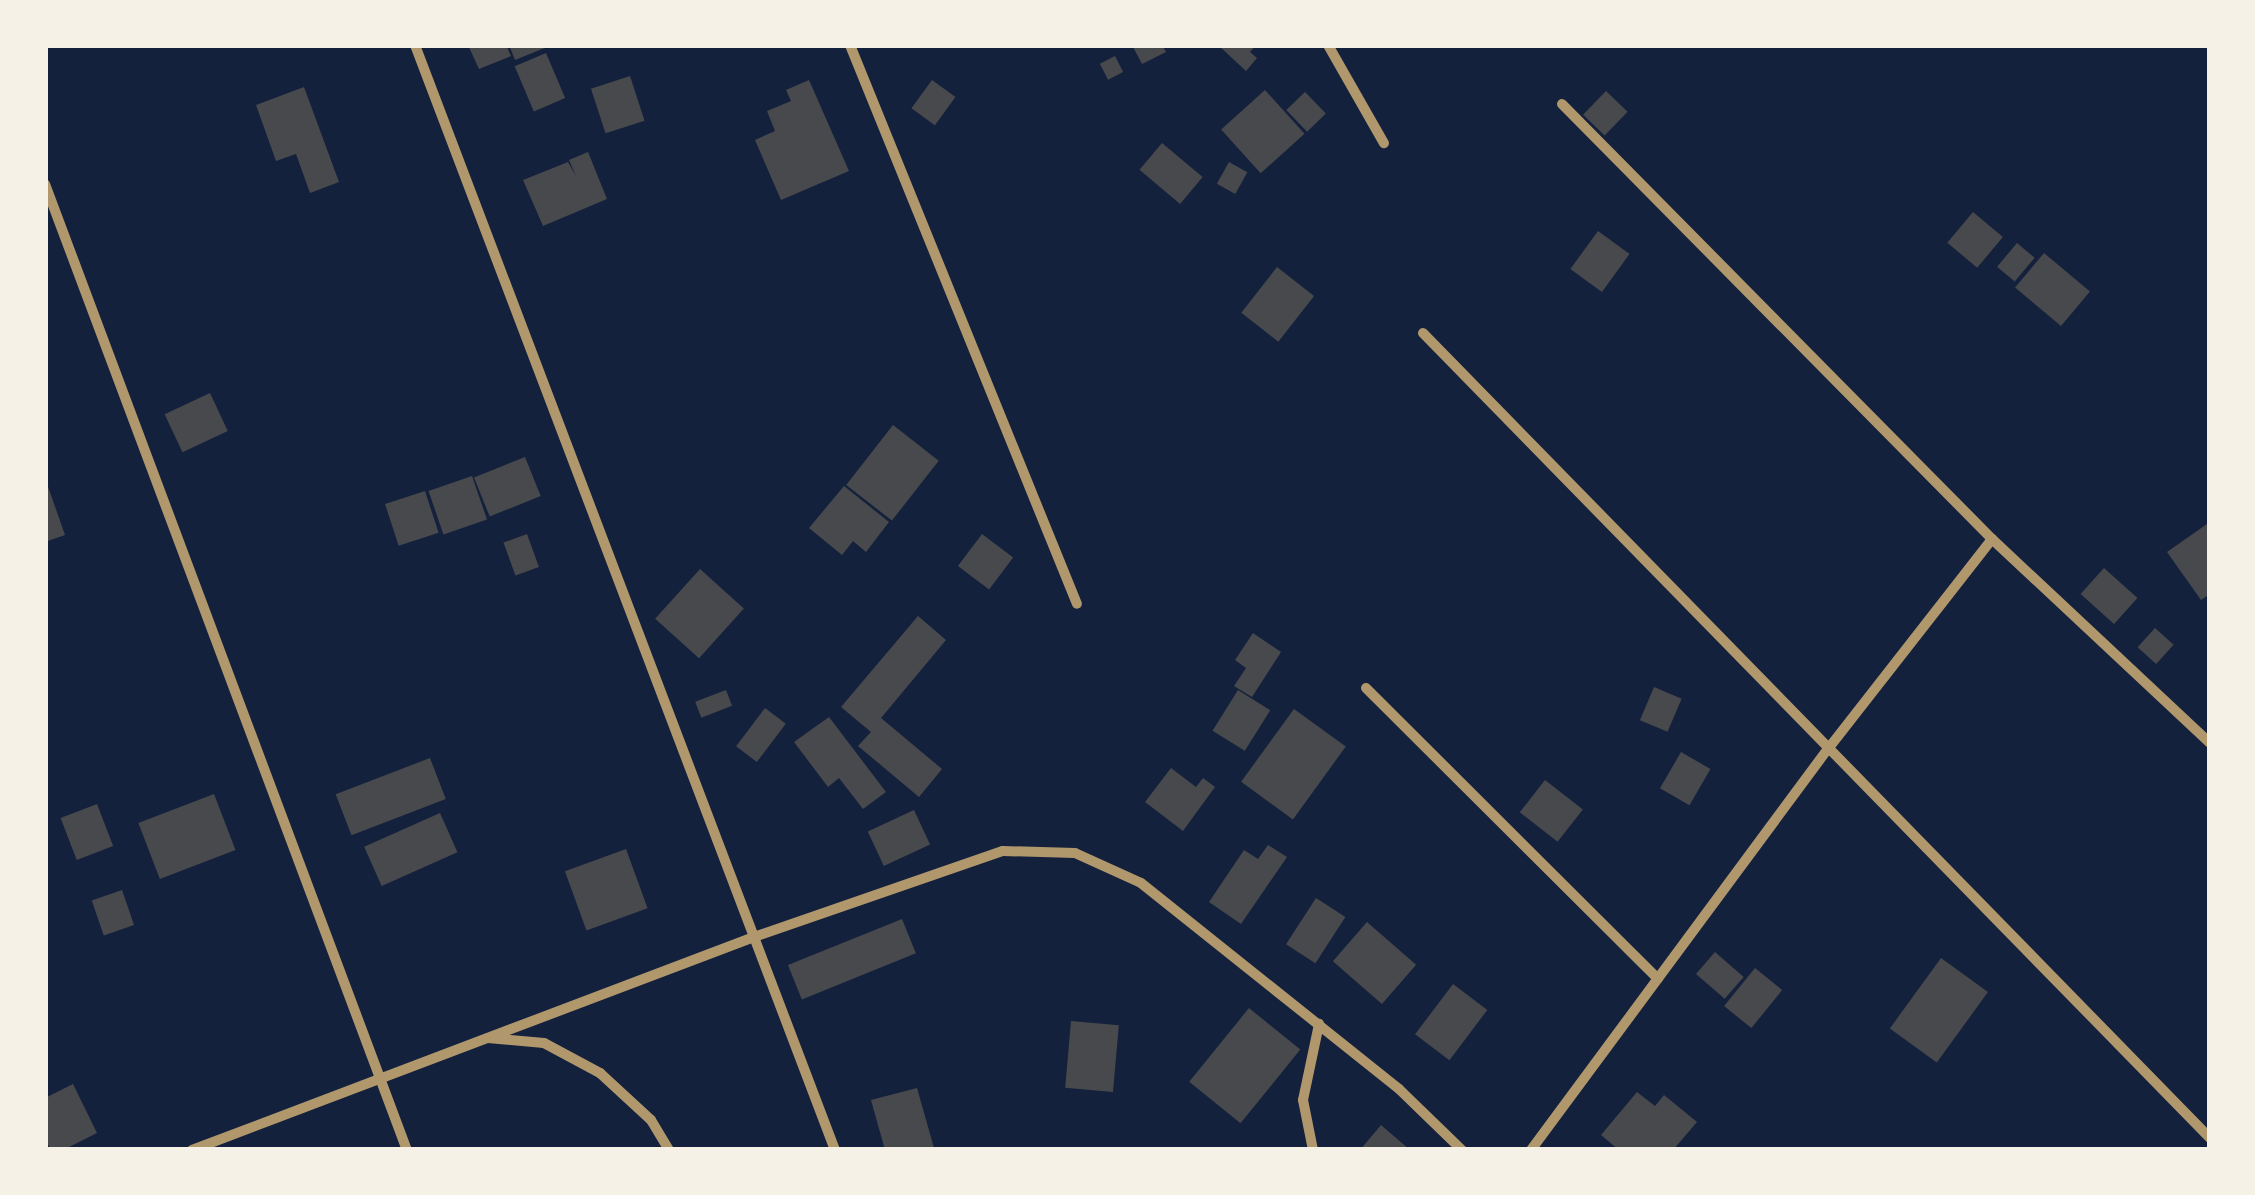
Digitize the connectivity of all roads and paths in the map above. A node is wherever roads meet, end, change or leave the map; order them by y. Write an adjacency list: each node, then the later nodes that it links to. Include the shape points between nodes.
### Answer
1 (415, 45): 13 (street)
2 (850, 45): 9 (street)
3 (1328, 45): 5 (street)
4 (1562, 104): 8 (street)
5 (1384, 143)
6 (45, 184): 17 (street)
7 (1424, 333): 12 (street)
8 (1992, 539): 11 (street); 12 (street)
9 (1077, 604)
10 (1366, 688): 14 (street)
11 (2210, 743)
12 (1828, 748): 14 (street); 18 (street)
13 (754, 937): 15 (street, via 1003,851 1075,854 1141,883); 16 (street); 22 (street)
14 (1658, 978): 25 (street)
15 (1319, 1024): 23 (street, via 1303,1100); 24 (street)
16 (483, 1038): 17 (street); 21 (street, via 544,1043 600,1073 651,1120)
17 (379, 1078): 19 (street); 20 (street)
18 (2210, 1138)
19 (192, 1150)
20 (407, 1150)
21 (668, 1150)
22 (835, 1150)
23 (1313, 1150)
24 (1462, 1150)
25 (1532, 1150)

